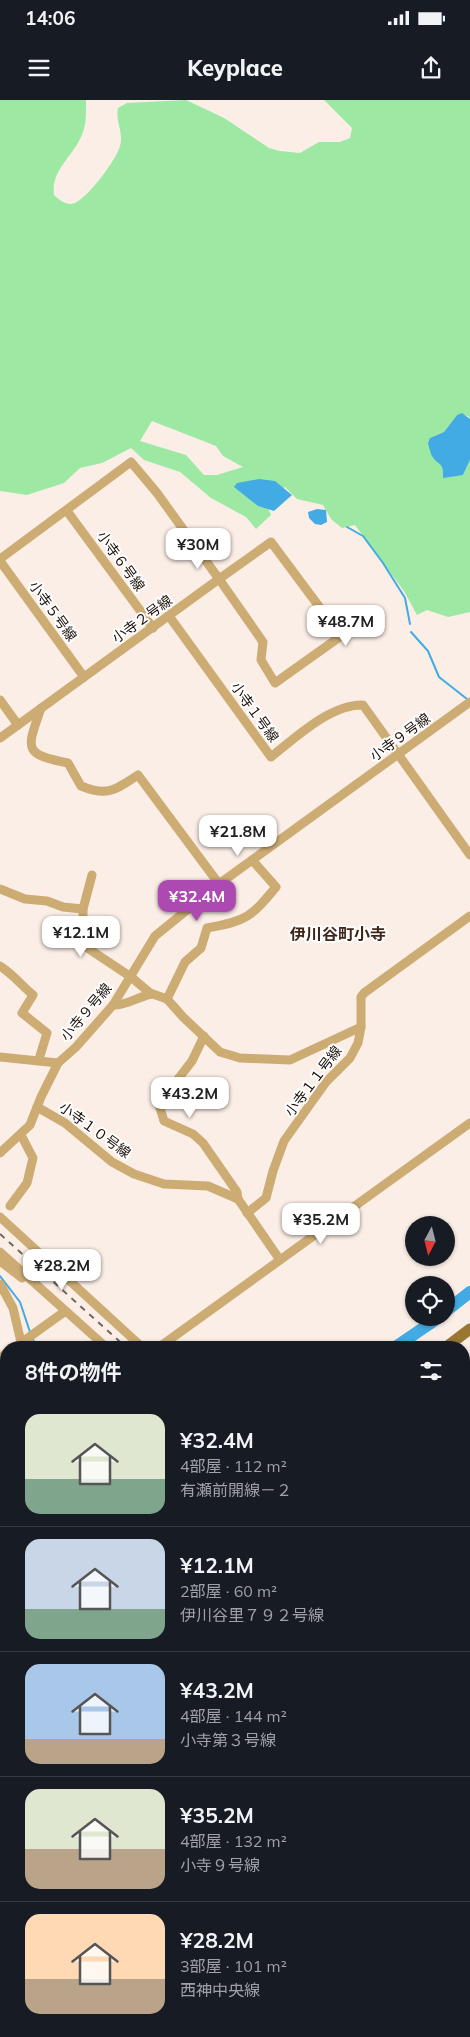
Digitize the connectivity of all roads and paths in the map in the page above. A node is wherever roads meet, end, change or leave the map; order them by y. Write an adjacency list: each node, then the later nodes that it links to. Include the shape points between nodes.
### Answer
1 (67, 511): 2 (street); 3 (street, via 131,462); 5 (street, 小寺６号線)
2 (0, 560): 6 (street, 小寺５号線)
3 (219, 579): 3 (street, 小寺２号線, via 263,642 261,660 275,683 341,636 271,542); 4 (street, 小寺２号線)
4 (169, 616): 5 (street, 小寺２号線); 12 (street, 小寺１号線, via 271,757 309,726 350,705 363,705)
5 (153, 628): 6 (street, 小寺２号線)
6 (84, 677): 9 (street, 小寺２号線)
7 (0, 700): 10 (street)
8 (469, 705): 12 (street, 小寺９号線)
9 (41, 708): 10 (street, 小寺２号線); 16 (street, via 31,746 34,753 68,762 81,786 98,793 114,791 138,775)
10 (18, 725): 11 (street, 小寺２号線)
11 (0, 738)
12 (399, 755): 13 (street, 小寺１号線); 14 (street, 小寺９号線)
13 (470, 855)
14 (253, 861): 16 (street, 小寺９号線); 23 (street, via 276,887 252,915 237,923 207,928 201,948 185,962)
15 (92, 874): 18 (street)
16 (219, 884): 21 (street, 小寺９号線, via 155,936)
17 (0, 889): 18 (street, via 25,899)
18 (83, 909): 21 (street, via 84,945)
19 (470, 916): 25 (street, 小寺１１号線, via 364,993 361,997)
20 (0, 966): 28 (street, via 14,975 32,995 22,1013 47,1033)
21 (131, 977): 22 (street); 24 (street, 小寺９号線)
22 (152, 994): 23 (street); 24 (street, via 139,996 119,1006)
23 (167, 998): 26 (street)
24 (113, 1005): 29 (street, 小寺９号線)
25 (362, 1027): 26 (street, via 290,1060 240,1058 220,1052); 36 (street, 小寺１１号線, via 350,1058 326,1082 284,1141 266,1198)
26 (204, 1036): 34 (street, via 192,1061 161,1101 160,1108 164,1121 203,1142 237,1192)
27 (0, 1057): 28 (street)
28 (39, 1059): 29 (street)
29 (58, 1063): 30 (street, 小寺９号線)
30 (37, 1107): 32 (street, 小寺９号線); 34 (street, 小寺１０号線, via 65,1123 112,1162 134,1174 164,1184 208,1186)
31 (470, 1123): 40 (street)
32 (22, 1135): 33 (street, 小寺９号線); 35 (street, via 33,1158 27,1184)
33 (0, 1153)
34 (238, 1199): 36 (street)
35 (10, 1206)
36 (247, 1213): 40 (street)
37 (0, 1216): 51 (street)
38 (0, 1223): 50 (street)
39 (0, 1252): 48 (street)
40 (280, 1260): 52 (street)
41 (0, 1261): 44 (street)
42 (0, 1284): 43 (street)
43 (3, 1298): 46 (street, via 13,1308)
44 (64, 1312): 47 (street); 49 (street)
45 (470, 1329): 53 (main road)
46 (20, 1341)
47 (24, 1341)
48 (98, 1341)
49 (98, 1341)
50 (131, 1341)
51 (135, 1341)
52 (168, 1341)
53 (454, 1341)

